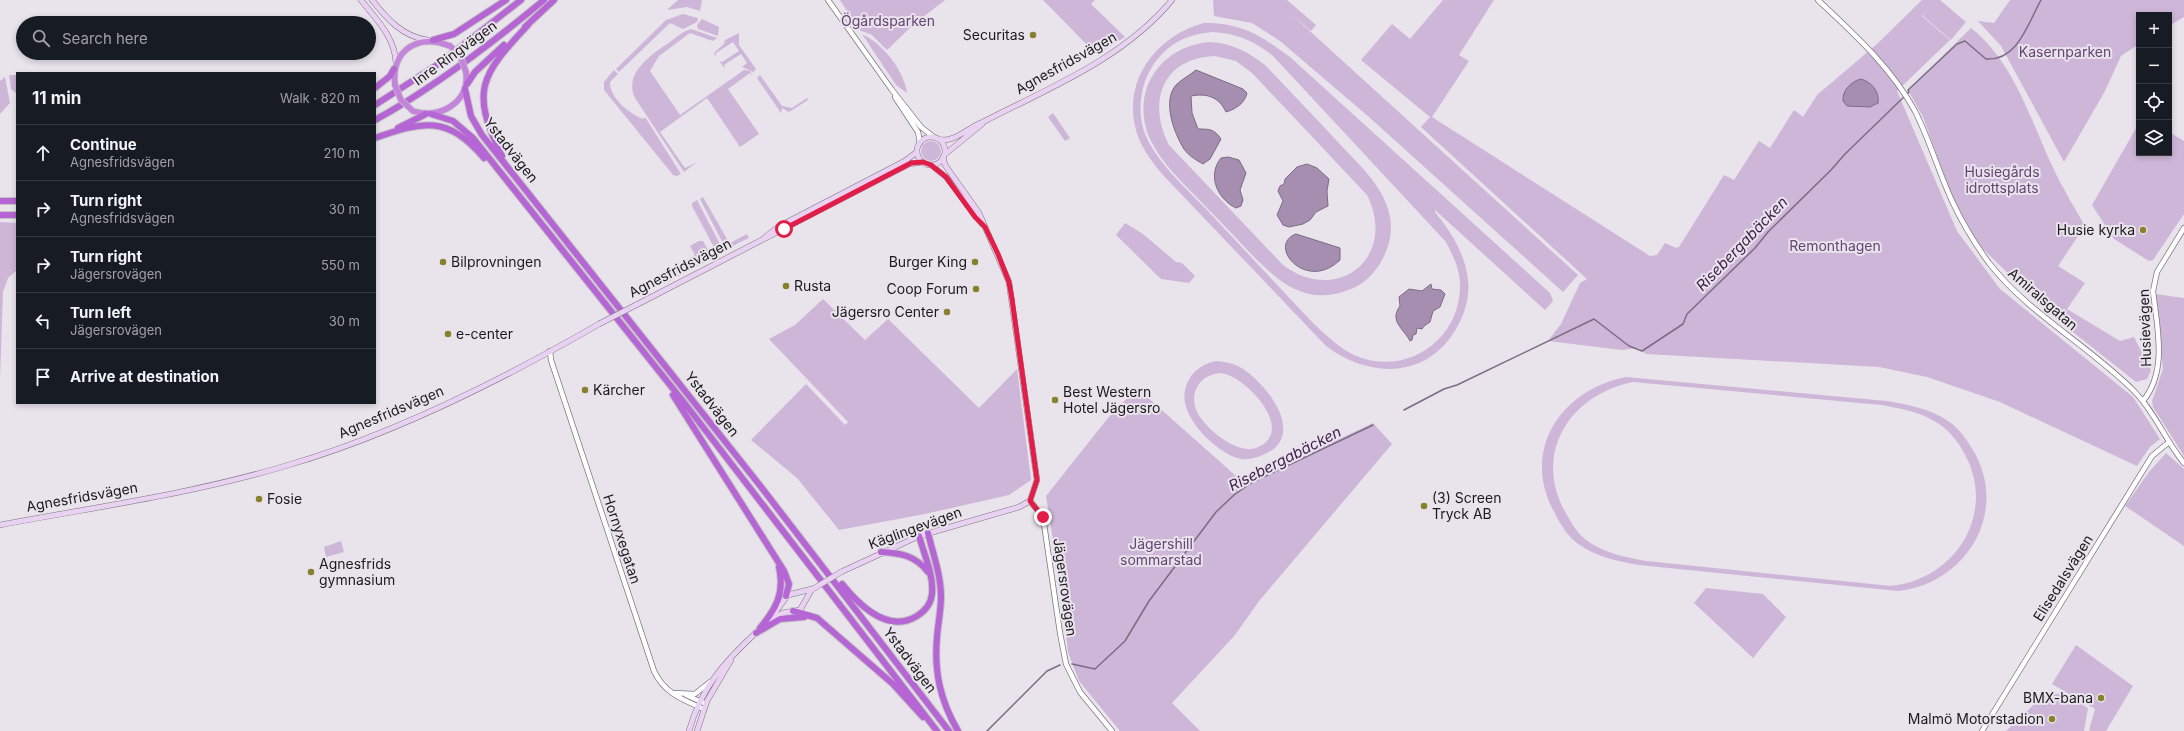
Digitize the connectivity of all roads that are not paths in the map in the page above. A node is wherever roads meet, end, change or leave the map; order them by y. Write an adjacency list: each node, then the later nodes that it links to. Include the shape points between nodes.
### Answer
1 (361, 0): 10 (main road)
2 (372, 0): 13 (main road, via 399,29 412,37)
3 (506, 0): 13 (highway, via 454,34)
4 (521, 0): 19 (highway, Inre Ringvägen, via 440,63)
5 (544, 0): 21 (highway, Inre Ringvägen, via 467,61)
6 (554, 0): 12 (highway)
7 (828, 0): 18 (street)
8 (1172, 0): 22 (main road, Agnesfridsvägen, via 1145,28 1113,54)
9 (1818, 0): 42 (street, Amiralsgatan, via 1880,60 1899,86 1920,123 1953,204 1989,263 2031,306 2112,371)
10 (373, 16)
11 (376, 20): 14 (main road, via 389,38)
12 (528, 25): 16 (highway, via 482,66); 31 (highway, via 497,59 488,76 484,92 486,123)
13 (430, 40): 14 (highway, via 411,46); 16 (highway, bridge, via 450,46 460,56 466,72)
14 (396, 62): 15 (highway)
15 (394, 69): 17 (highway, via 390,76); 20 (highway, bridge, via 395,85 401,100 413,111)
16 (466, 86): 20 (highway, via 460,99 449,108); 31 (highway, Ystadvägen, via 468,109 473,121)
17 (376, 87)
18 (892, 90): 25 (street, via 921,127); 26 (street, via 899,106 918,132)
19 (376, 104)
20 (428, 114): 23 (highway); 32 (highway, Ystadvägen, via 453,121 464,128)
21 (376, 119)
22 (983, 122): 25 (main road, Agnesfridsvägen, via 952,140); 28 (main road, Agnesfridsvägen)
23 (384, 135): 24 (highway); 32 (highway, via 422,125 447,128 464,137)
24 (376, 138)
25 (937, 139): 26 (main road, via 927,138); 28 (main road, via 944,148)
26 (920, 143): 27 (main road)
27 (917, 152): 29 (main road); 39 (main road, Agnesfridsvägen, via 905,161 778,227)
28 (944, 156): 30 (main road, via 938,163); 37 (main road, via 945,165 970,198)
29 (923, 162): 30 (main road); 39 (main road, Agnesfridsvägen, via 909,164)
30 (931, 165): 37 (main road, via 946,177)
31 (507, 167): 49 (highway, Ystadvägen)
32 (497, 169): 41 (highway, Ystadvägen)
33 (0, 201): 34 (highway)
34 (16, 201)
35 (0, 215): 36 (highway)
36 (16, 215)
37 (985, 227): 45 (main road, via 1007,277 1012,299 1037,480)
38 (2184, 228): 42 (street, Husievägen, via 2157,272 2153,291 2158,372 2152,389)
39 (762, 240): 40 (main road, Agnesfridsvägen, bridge)
40 (550, 351): 46 (main road, Agnesfridsvägen, via 416,417 300,462 200,488); 61 (street, Hornyxegatan, via 646,649 657,678)
41 (653, 363): 51 (highway); 68 (highway, Ystadvägen)
42 (2143, 400): 43 (street)
43 (2169, 442): 44 (street); 72 (street, Elisedalsvägen, via 2152,456)
44 (2184, 463)
45 (1030, 501): 47 (main road, Käglingevägen, via 1018,507); 71 (street, Jägersrovägen, via 1043,518 1066,664 1080,692)
46 (0, 524)
47 (928, 534): 48 (main road, Käglingevägen); 70 (highway, via 941,597 935,654 937,682 943,703)
48 (919, 536): 50 (main road, Käglingevägen); 52 (highway)
49 (809, 548): 52 (highway, via 862,606 888,620 910,620 926,608 932,591); 69 (highway, Ystadvägen)
50 (881, 552): 52 (highway, via 908,556 920,563); 53 (main road, Käglingevägen, bridge)
51 (778, 561): 54 (highway, via 789,582); 58 (highway, via 782,580 780,598)
52 (929, 573)
53 (813, 589): 54 (main road, Käglingevägen, via 791,593); 55 (main road, Käglingevägen, via 801,608)
54 (786, 597): 55 (main road, via 785,605); 56 (main road, Käglingevägen)
55 (793, 611): 56 (main road, Käglingevägen, via 782,613); 57 (highway, via 813,616)
56 (768, 622): 58 (main road, Käglingevägen)
57 (830, 630): 58 (highway, via 813,619 794,616 776,621); 67 (highway, via 898,688)
58 (756, 633): 59 (main road, Käglingevägen)
59 (738, 649): 60 (main road, Käglingevägen); 64 (main road, Käglingevägen)
60 (713, 678): 62 (street, via 695,694); 63 (main road, Käglingevägen)
61 (667, 690): 62 (street, Hornyxegatan); 63 (street, Hornyxegatan)
62 (684, 694): 63 (street, Hornyxegatan)
63 (699, 704): 64 (street, Hornyxegatan); 65 (main road, Käglingevägen)
64 (705, 707): 66 (main road, Käglingevägen)
65 (689, 731)
66 (697, 731)
67 (933, 731)
68 (937, 731)
69 (948, 731)
70 (958, 731)
71 (1112, 731)
72 (1982, 731)

